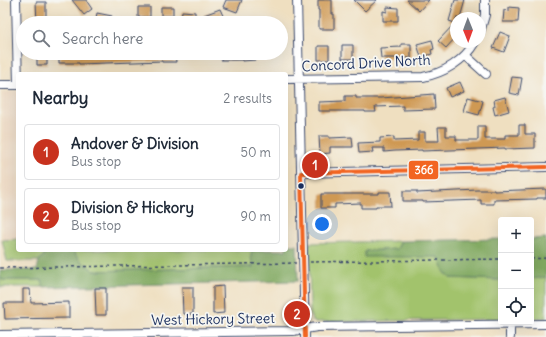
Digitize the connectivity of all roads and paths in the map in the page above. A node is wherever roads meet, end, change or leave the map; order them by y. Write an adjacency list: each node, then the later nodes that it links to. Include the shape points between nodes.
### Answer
1 (16, 0): 5 (street)
2 (297, 0): 12 (street)
3 (485, 0): 4 (street)
4 (485, 12)
5 (16, 16)
6 (470, 48): 7 (street, Concord Drive North)
7 (465, 55): 10 (street); 12 (street, Concord Drive North, via 449,68 423,77)
8 (17, 60): 9 (street)
9 (18, 72)
10 (486, 74)
11 (288, 79): 12 (street, Concord Drive North)
12 (299, 79): 16 (street)
13 (0, 85): 14 (street)
14 (16, 85)
15 (546, 167): 16 (street)
16 (301, 173): 26 (street)
17 (546, 258): 19 (path)
18 (498, 259): 20 (path)
19 (534, 259)
20 (309, 262)
21 (299, 263): 22 (path)
22 (0, 268)
23 (534, 324): 24 (street, West Hickory Street)
24 (546, 324)
25 (510, 325): 26 (street, West Hickory Street, via 317,327); 28 (street)
26 (305, 333): 27 (street, West Hickory Street, via 293,331)
27 (0, 335)
28 (510, 337)

